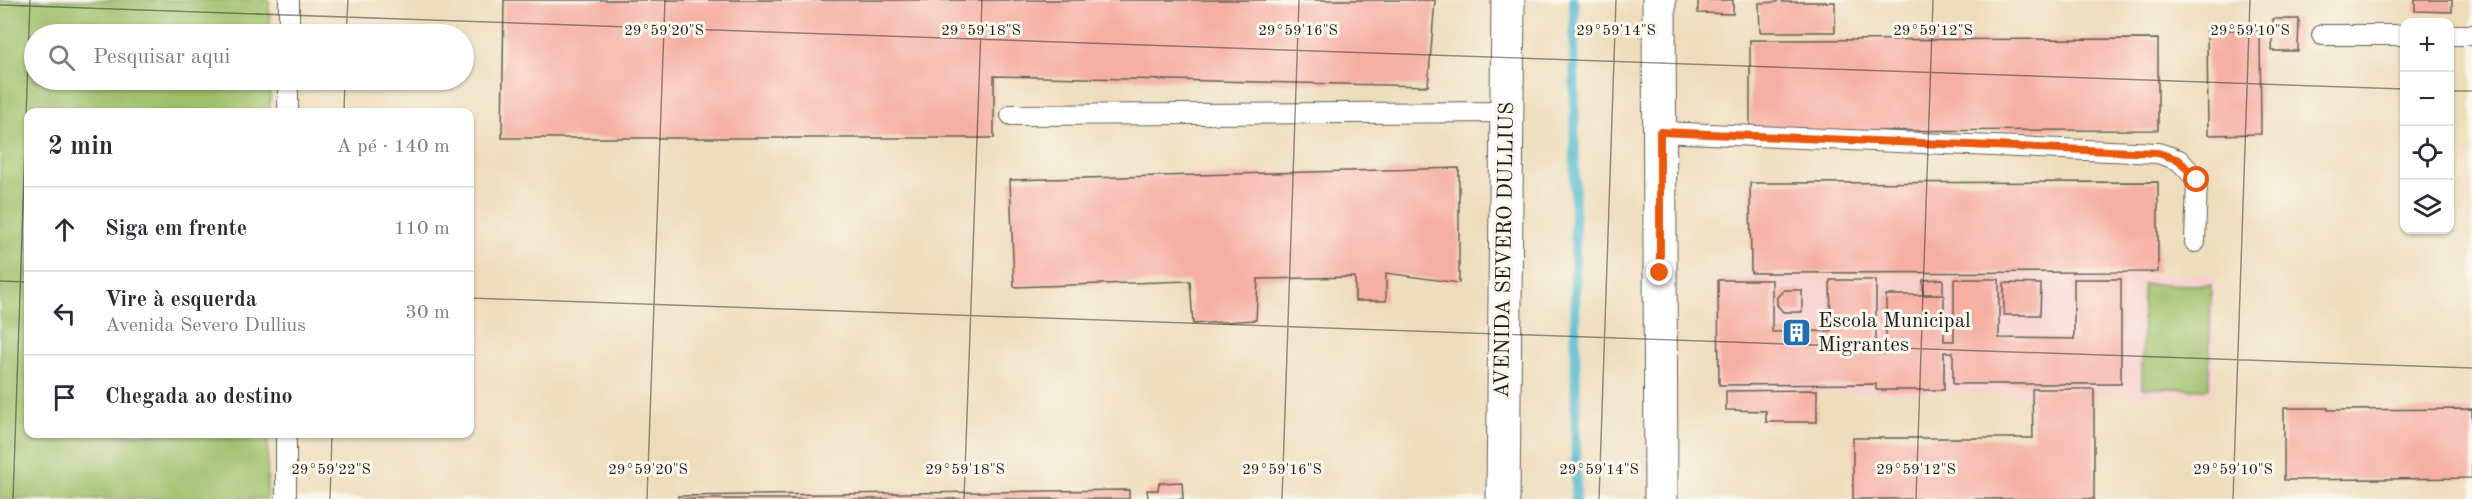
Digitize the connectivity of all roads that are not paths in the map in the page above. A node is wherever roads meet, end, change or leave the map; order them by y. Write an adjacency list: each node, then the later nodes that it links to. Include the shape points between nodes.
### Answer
1 (289, 0): 4 (lane)
2 (1508, 0): 11 (main road, AVENIDA SEVERO DULLIUS)
3 (1659, 0): 13 (main road)
4 (289, 24)
5 (2322, 35): 6 (lane)
6 (2400, 35)
7 (2454, 35): 8 (lane)
8 (2472, 35)
9 (288, 90): 10 (lane)
10 (288, 108)
11 (1507, 112): 12 (lane); 17 (main road, AVENIDA SEVERO DULLIUS)
12 (1011, 115)
13 (1660, 132): 14 (lane, via 2158,153 2179,160 2197,180); 18 (main road)
14 (2195, 242)
15 (286, 438): 16 (lane)
16 (286, 499)
17 (1503, 499)
18 (1661, 499)

